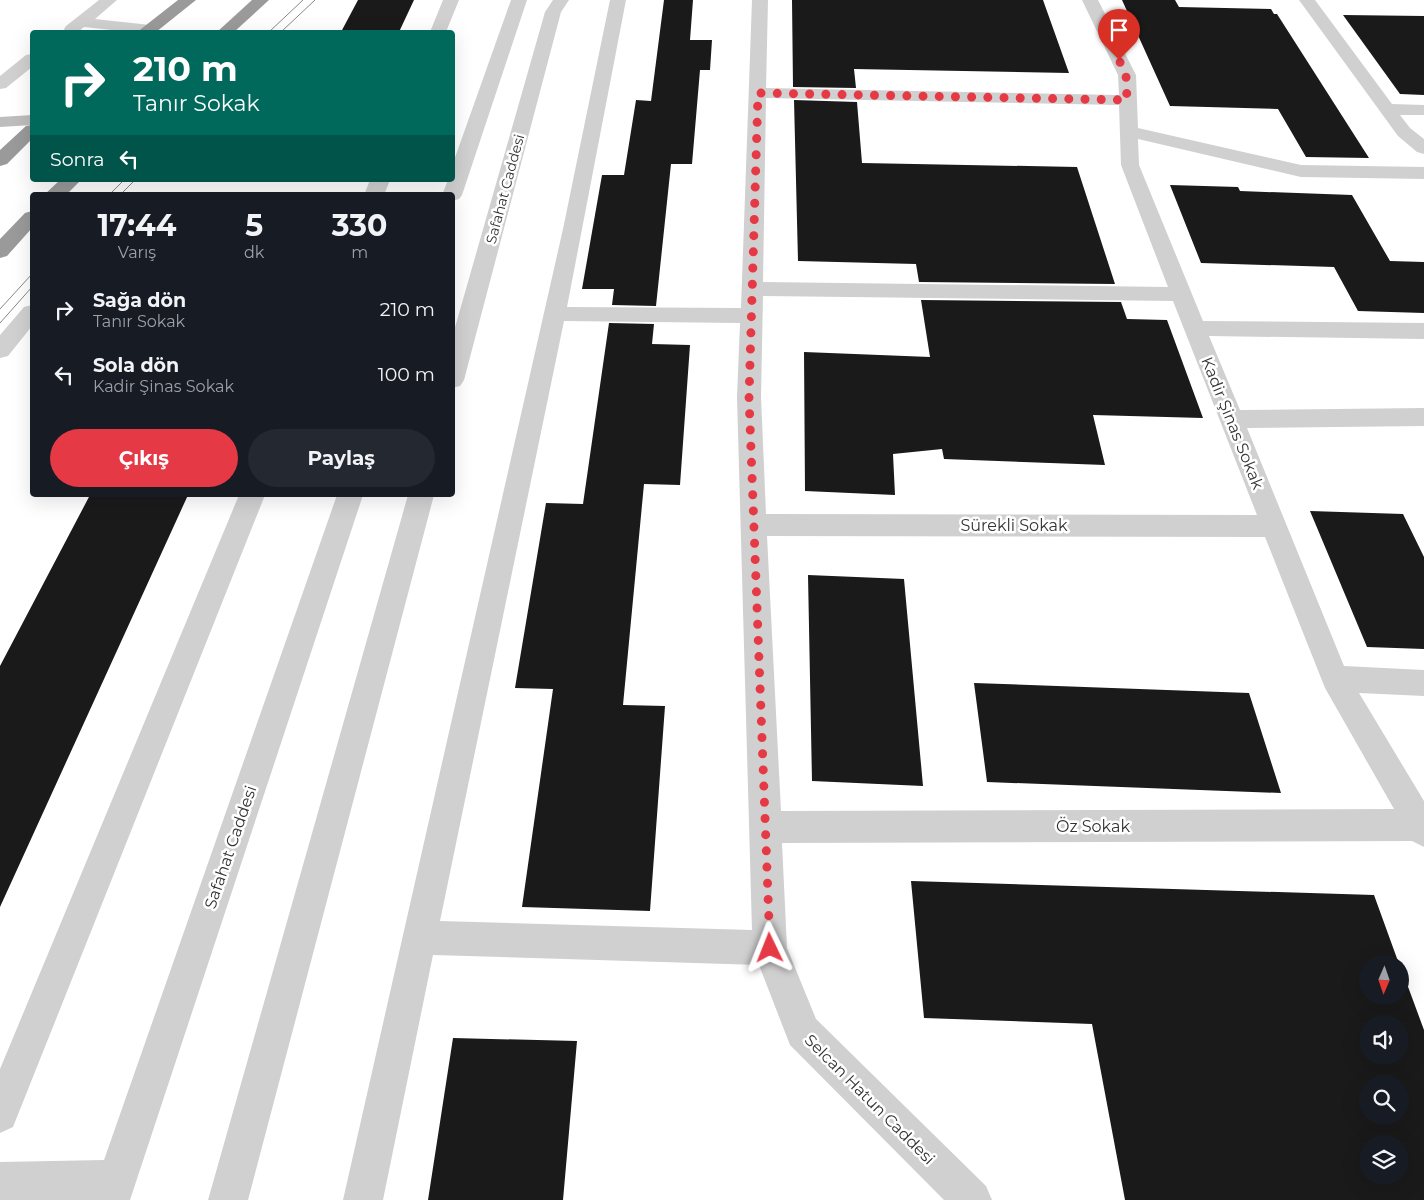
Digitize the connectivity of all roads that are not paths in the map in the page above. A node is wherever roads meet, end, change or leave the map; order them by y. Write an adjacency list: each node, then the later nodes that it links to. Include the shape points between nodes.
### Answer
1 (109, 0): 11 (street)
2 (188, 0): 14 (highway)
3 (261, 0): 15 (highway)
4 (451, 0): 16 (street)
5 (519, 0): 32 (street)
6 (561, 0): 42 (street, Safahat Caddesi, via 553,12)
7 (618, 0): 38 (street)
8 (760, 0): 19 (street, Selcan Hatun Caddesi)
9 (1090, 0): 20 (street, Kadir Şinas Sokak, via 1126,75)
10 (1307, 0): 21 (street)
11 (80, 22): 12 (street); 13 (street)
12 (70, 30)
13 (141, 30)
14 (150, 30)
15 (227, 30)
16 (439, 30)
17 (30, 61): 18 (street)
18 (0, 84)
19 (758, 93): 20 (street); 36 (street, Selcan Hatun Caddesi)
20 (1127, 100): 25 (street, Kadir Şinas Sokak)
21 (1387, 109): 22 (street); 27 (street, via 1404,132)
22 (1424, 110)
23 (30, 120): 24 (street)
24 (0, 122)
25 (1129, 131): 29 (street, via 1301,171); 35 (street, Kadir Şinas Sokak, via 1130,165)
26 (30, 132): 28 (highway)
27 (1424, 148)
28 (0, 160)
29 (1424, 173)
30 (69, 182): 31 (highway)
31 (57, 192)
32 (453, 192)
33 (30, 220): 34 (highway)
34 (0, 251)
35 (1181, 294): 36 (street); 39 (street, Kadir Şinas Sokak)
36 (752, 302): 38 (street); 48 (street, Selcan Hatun Caddesi, via 749,397)
37 (30, 314): 41 (street)
38 (555, 314): 54 (street)
39 (1195, 328): 40 (street); 44 (street, Kadir Şinas Sokak)
40 (1424, 331)
41 (0, 350)
42 (455, 369)
43 (1424, 417): 44 (street)
44 (1231, 419): 49 (street, Kadir Şinas Sokak)
45 (251, 497): 56 (street)
46 (349, 497): 58 (street, Safahat Caddesi)
47 (420, 497): 59 (street)
48 (754, 525): 49 (street, Sürekli Sokak); 52 (street, Selcan Hatun Caddesi)
49 (1274, 526): 50 (street, Kadir Şinas Sokak)
50 (1335, 679): 51 (street); 53 (street, Kadir Şinas Sokak)
51 (1424, 683)
52 (765, 827): 53 (street, Öz Sokak); 55 (street, Selcan Hatun Caddesi)
53 (1422, 828)
54 (421, 938): 55 (street); 60 (street)
55 (770, 948): 61 (street, Selcan Hatun Caddesi, via 803,1032)
56 (0, 1114)
57 (0, 1182): 58 (street)
58 (113, 1189)
59 (228, 1200)
60 (362, 1200)
61 (972, 1200)

